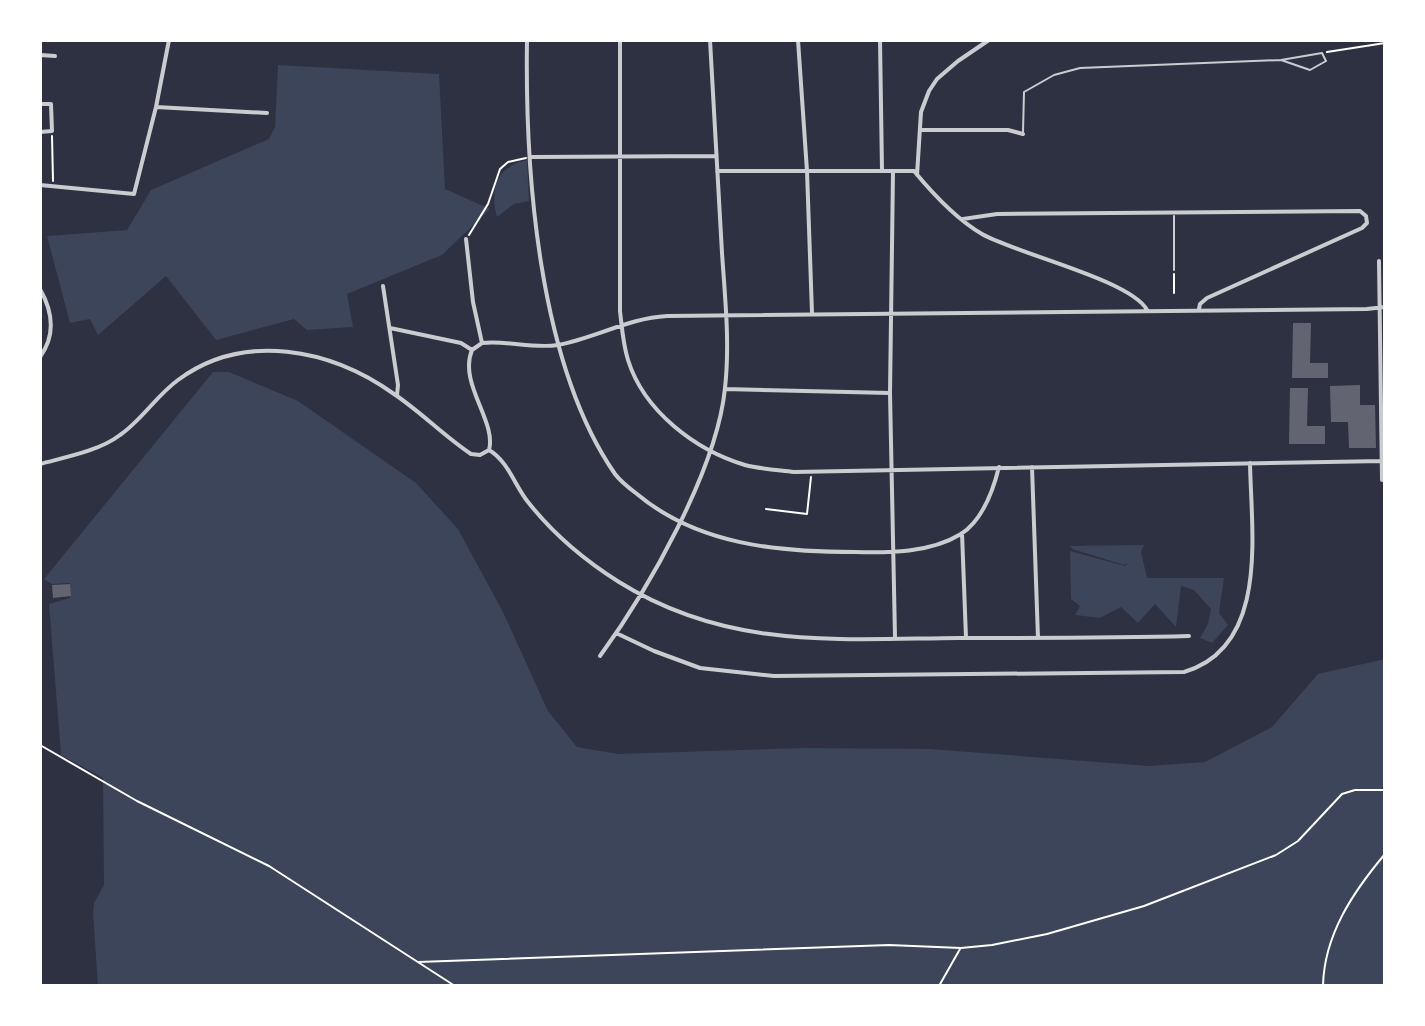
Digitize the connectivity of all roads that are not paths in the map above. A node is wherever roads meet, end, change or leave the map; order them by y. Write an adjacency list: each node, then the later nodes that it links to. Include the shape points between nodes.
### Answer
1 (169, 40): 12 (street)
2 (527, 40): 18 (street)
3 (620, 40): 19 (street)
4 (710, 40): 17 (street)
5 (798, 40): 21 (street)
6 (880, 40): 22 (street)
7 (989, 40): 14 (street, via 937,79 921,112)
8 (40, 55): 9 (street)
9 (55, 56)
10 (1281, 60): 10 (lane, via 1322,53 1326,61 1310,70); 16 (lane, via 1080,68 1054,75 1024,92)
11 (40, 104): 15 (street, via 51,104 52,131)
12 (156, 107): 13 (street); 25 (street, via 134,194)
13 (267, 113)
14 (922, 130): 16 (street); 24 (street)
15 (40, 132)
16 (1023, 134)
17 (717, 156): 19 (street); 20 (street)
18 (531, 157): 19 (street); 42 (street, via 537,238)
19 (621, 157): 39 (street)
20 (717, 171): 21 (street); 38 (street)
21 (807, 171): 22 (street); 36 (street)
22 (882, 171): 23 (street)
23 (893, 172): 24 (street); 37 (street)
24 (917, 175): 27 (street)
25 (40, 185)
26 (1174, 214): 27 (street, via 997,214); 30 (lane); 34 (street, via 1360,211 1367,219 1362,228 1207,298)
27 (963, 219): 35 (street, via 1005,246 1119,288)
28 (466, 239): 41 (street)
29 (1379, 261): 33 (street)
30 (1174, 270)
31 (383, 286): 40 (street)
32 (40, 289): 44 (street, via 52,331)
33 (1383, 307): 34 (street); 50 (street)
34 (1199, 309): 35 (street)
35 (1148, 311): 37 (street)
36 (812, 314): 37 (street); 38 (street)
37 (891, 314): 46 (street)
38 (726, 316): 39 (street, via 656,317); 45 (street)
39 (622, 327): 42 (street); 49 (street, via 629,363 652,404)
40 (390, 328): 43 (street); 47 (street)
41 (482, 343): 42 (street); 43 (street)
42 (559, 345): 57 (street, via 598,448 618,478)
43 (472, 350): 48 (street, via 470,372 491,436)
44 (40, 357)
45 (725, 389): 46 (street); 49 (street)
46 (890, 393): 55 (street)
47 (397, 395): 48 (street, via 471,454); 52 (street, via 327,360 281,350 227,355 190,372 112,441)
48 (489, 450): 60 (street, via 572,548)
49 (710, 451): 55 (street, via 747,465 794,472); 57 (street)
50 (1383, 461): 51 (street); 56 (street)
51 (1250, 463): 54 (street); 61 (street, via 1251,576 1241,621 1219,651 1184,672 774,676 700,668)
52 (40, 464)
53 (999, 467): 54 (street); 55 (street); 58 (street, via 993,491)
54 (1032, 467): 65 (street)
55 (892, 470): 59 (street)
56 (1382, 480)
57 (679, 523): 59 (street, via 783,551); 60 (street)
58 (962, 533): 59 (street); 64 (street)
59 (894, 553): 63 (street)
60 (641, 594): 61 (street); 63 (street, via 673,612 741,631 822,639)
61 (616, 633): 66 (street)
62 (1189, 636): 65 (street)
63 (895, 638): 64 (street)
64 (966, 638): 65 (street)
65 (1038, 638)
66 (600, 656)

